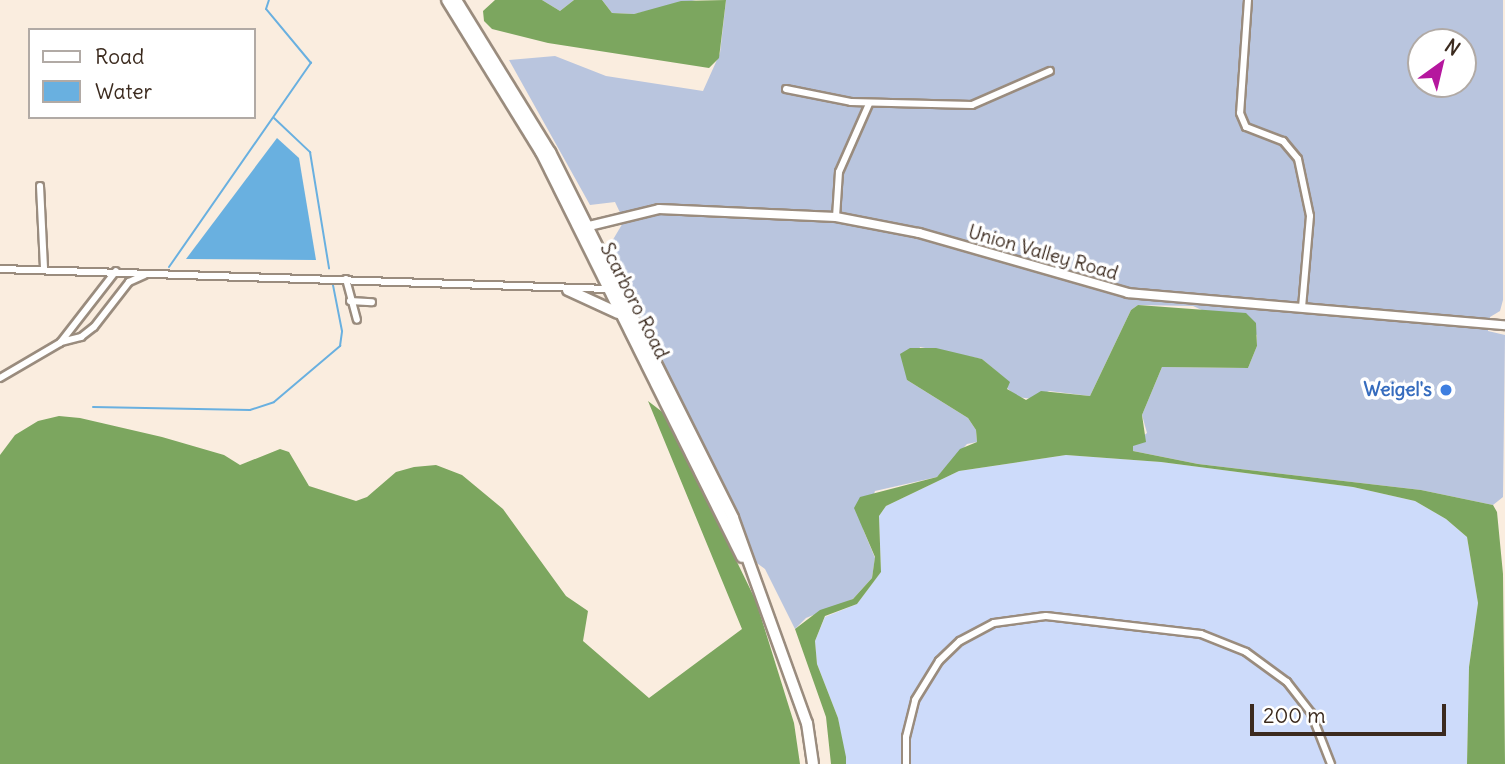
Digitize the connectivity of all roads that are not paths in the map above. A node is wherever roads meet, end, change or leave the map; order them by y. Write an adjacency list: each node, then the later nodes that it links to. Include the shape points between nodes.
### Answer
1 (1248, 0): 18 (street, via 1240,113 1246,127 1283,141 1298,159 1310,216)
2 (454, 1): 8 (main road, Scarboro Road)
3 (1050, 71): 5 (street, via 972,105)
4 (786, 89): 5 (street)
5 (869, 104): 7 (street, via 839,172)
6 (40, 186): 10 (street)
7 (836, 217): 8 (street, Union Valley Road, via 659,209); 18 (street, Union Valley Road, via 919,233 1108,290)
8 (581, 228): 14 (main road, Scarboro Road)
9 (0, 269): 10 (street)
10 (44, 269): 11 (street)
11 (116, 271): 12 (street); 22 (street)
12 (147, 274): 13 (street); 22 (street, via 129,282 94,327 81,337)
13 (346, 279): 15 (street); 16 (street)
14 (611, 289): 15 (street); 19 (main road, Scarboro Road); 24 (main road, Scarboro Road, via 733,518)
15 (568, 290): 19 (main road, via 601,301)
16 (350, 301): 17 (street); 20 (street)
17 (372, 302)
18 (1302, 307): 21 (street, Union Valley Road)
19 (621, 315): 24 (main road, Scarboro Road)
20 (357, 320)
21 (1505, 325)
22 (60, 343): 23 (street)
23 (0, 378)
24 (774, 628): 25 (main road, Scarboro Road, via 807,723)
25 (813, 764)
26 (906, 764): 27 (street, via 906,737 915,700 939,661 960,642 994,624 1046,616 1201,635 1246,652 1287,682 1311,713)
27 (1331, 764)

